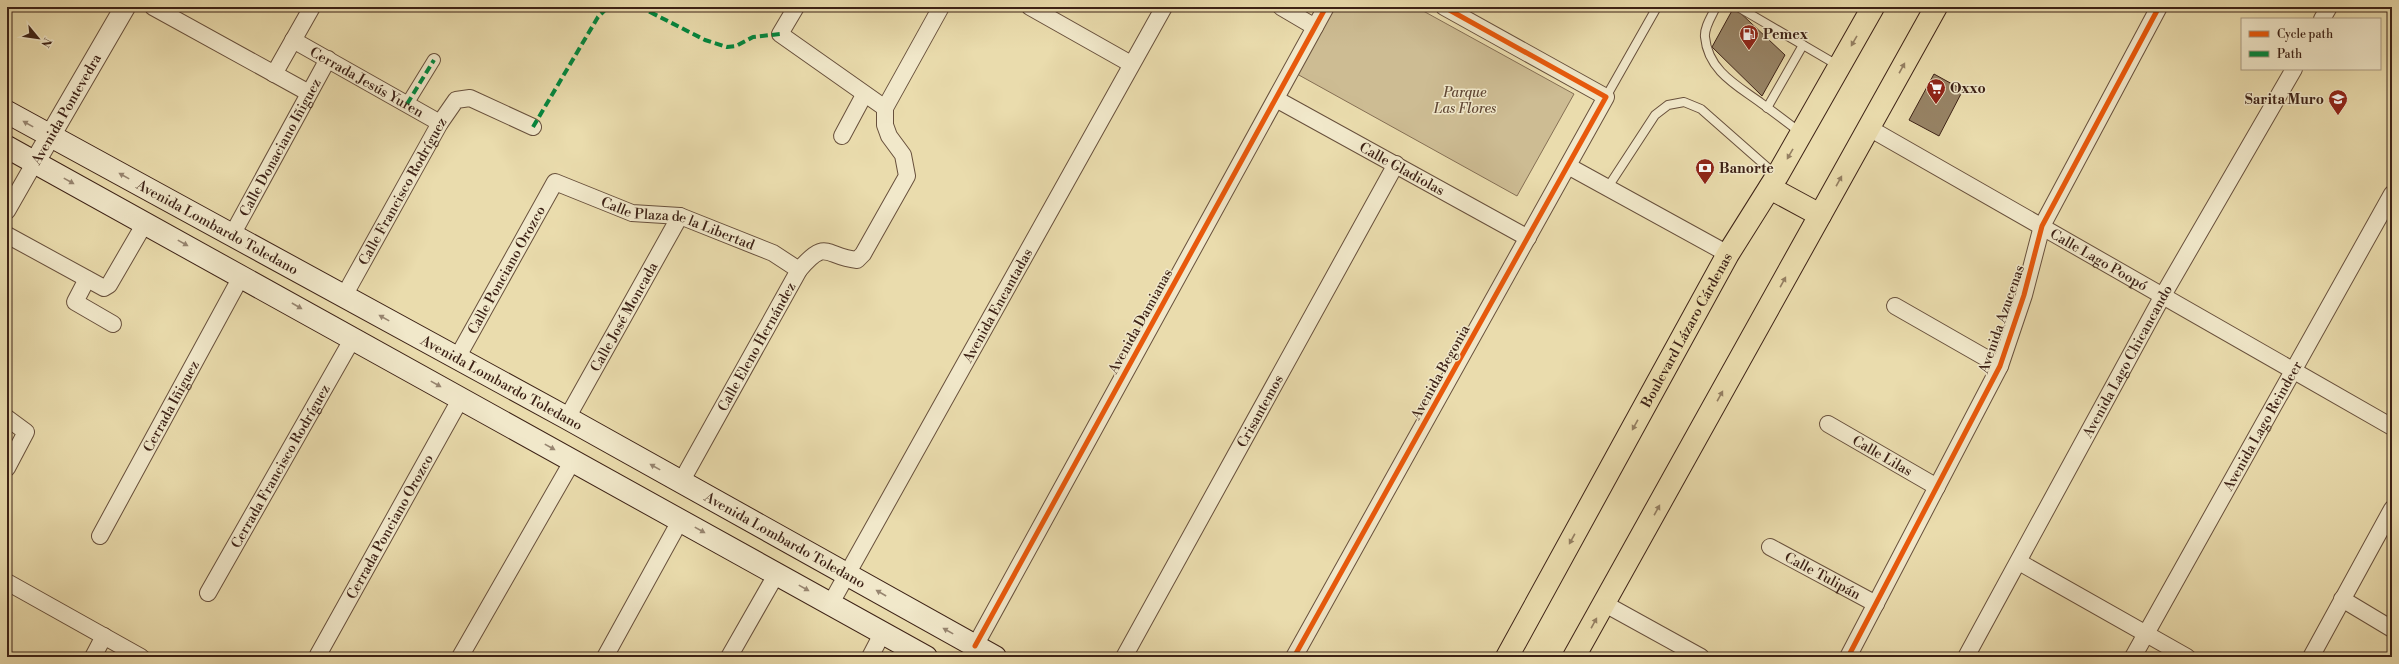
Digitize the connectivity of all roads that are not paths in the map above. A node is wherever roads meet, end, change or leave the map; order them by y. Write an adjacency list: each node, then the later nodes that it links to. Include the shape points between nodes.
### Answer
1 (153, 7): 27 (street)
2 (312, 7): 20 (street)
3 (796, 7): 29 (street, via 780,34)
4 (942, 7): 33 (street)
5 (1030, 7): 24 (street)
6 (1164, 7): 24 (street, Avenida Encantadas)
7 (1281, 7): 19 (street)
8 (1326, 7): 19 (street, Avenida Damianas)
9 (1444, 7): 30 (street)
10 (1657, 7): 30 (lane)
11 (1738, 7): 21 (lane)
12 (1873, 7): 25 (highway, Boulevard Lázaro Cárdenas, one-way to 25)
13 (1936, 7): 38 (highway, one-way to 13)
14 (2329, 7): 18 (street)
15 (120, 8): 40 (street, Avenida Pontevedra)
16 (1715, 8): 34 (lane, via 1705,36 1713,59 1733,85)
17 (2154, 9): 54 (street, Avenida Azucenas)
18 (2323, 18)
19 (1315, 27): 31 (street, Avenida Damianas)
20 (294, 40): 22 (street, Cerrada Jesús Yuren); 27 (street)
21 (1803, 46): 25 (lane); 34 (lane)
22 (328, 59): 28 (street, Calle Donaciano Iñiguez); 32 (street, Cerrada Jesús Yuren)
23 (434, 60): 32 (street)
24 (1132, 64): 87 (street, Avenida Encantadas)
25 (1839, 67): 39 (highway, Boulevard Lázaro Cárdenas)
26 (2293, 70): 63 (street, Avenida Lago Chicancando)
27 (274, 74): 28 (street)
28 (309, 94): 56 (street, Calle Donaciano Iñiguez)
29 (864, 95): 33 (street); 41 (street)
30 (1606, 98): 45 (street, Avenida Begonia)
31 (1276, 100): 44 (street, Calle Gladiolas); 98 (street, Avenida Damianas)
32 (407, 104): 36 (street, Cerrada Jesús Yuren)
33 (885, 108): 59 (street, Calle Eleno Hernández, via 885,125 889,136 903,155 907,176 863,254 857,260 831,251 820,251 812,255)
34 (1767, 108): 39 (lane)
35 (7, 112): 40 (main road, Avenida Lombardo Toledano, one-way to 35)
36 (440, 123): 37 (street, Calle Francisco Rodríguez, via 456,100 470,98); 62 (street, Calle Francisco Rodríguez)
37 (533, 127)
38 (1869, 128): 51 (highway, one-way to 38); 54 (street, Calle Lago Poopó)
39 (1801, 134): 47 (highway, Boulevard Lázaro Cárdenas, one-way to 47)
40 (50, 136): 43 (street, Avenida Pontevedra); 56 (main road, Avenida Lombardo Toledano, one-way to 40)
41 (842, 136)
42 (9, 151): 43 (main road)
43 (35, 162): 50 (street, Avenida Pontevedra); 53 (main road, one-way to 53)
44 (1396, 164): 57 (street, Calle Gladiolas); 108 (street, Crisantemos)
45 (1568, 166): 48 (street); 57 (street, Avenida Begonia)
46 (555, 182): 52 (street, Calle Plaza de la Libertad, via 632,212); 68 (street, Calle Ponciano Orozco)
47 (1774, 182): 48 (lane, via 1701,109 1684,102 1668,105 1655,115); 51 (highway); 58 (highway, Boulevard Lázaro Cárdenas)
48 (1608, 188): 58 (street)
49 (2392, 194): 71 (street, Avenida Lago Reindeer)
50 (9, 202)
51 (1820, 215): 92 (highway, one-way to 51)
52 (680, 216): 59 (street, Calle Plaza de la Libertad, via 773,253); 74 (street, Calle José Moncada)
53 (145, 223): 60 (main road, one-way to 60); 61 (street, via 107,287 101,288)
54 (2042, 226): 63 (street, Calle Lago Poopó); 70 (street, Avenida Azucenas, via 2024,295)
55 (7, 235): 61 (street)
56 (232, 235): 62 (main road, Avenida Lombardo Toledano)
57 (1528, 238): 109 (street, Avenida Begonia)
58 (1728, 254): 110 (highway, Boulevard Lázaro Cárdenas, one-way to 110)
59 (799, 270): 79 (street, Calle Eleno Hernández)
60 (242, 275): 67 (main road, one-way to 67); 83 (street, Cerrada Iñiguez)
61 (87, 279): 65 (street, via 75,302)
62 (344, 296): 66 (main road, Avenida Lombardo Toledano, one-way to 62)
63 (2162, 297): 71 (street, Calle Lago Poopó); 85 (street, Avenida Lago Chicancando)
64 (1895, 306): 70 (street)
65 (113, 324)
66 (418, 337): 68 (main road, Avenida Lombardo Toledano); 69 (main road)
67 (352, 338): 69 (main road); 89 (street, Cerrada Francisco Rodríguez)
68 (457, 358): 74 (main road, Avenida Lombardo Toledano)
69 (402, 365): 72 (main road, one-way to 72)
70 (2000, 366): 80 (street, Avenida Azucenas)
71 (2293, 371): 76 (street, Calle Lago Poopó); 96 (street, Avenida Lago Reindeer)
72 (462, 398): 77 (main road, one-way to 77); 99 (street, Cerrada Ponciano Orozco)
73 (7, 418): 78 (street, via 26,432)
74 (567, 418): 79 (main road, Avenida Lombardo Toledano, one-way to 74)
75 (1828, 424): 80 (street, Calle Lilas)
76 (2392, 427)
77 (572, 460): 82 (main road); 102 (street)
78 (7, 468)
79 (681, 482): 87 (main road, Avenida Lombardo Toledano)
80 (1937, 487): 93 (street, Avenida Azucenas)
81 (2392, 510): 90 (street)
82 (681, 519): 86 (main road, one-way to 86); 103 (street)
83 (100, 536)
84 (1770, 547): 93 (street, Calle Tulipán)
85 (2019, 562): 96 (street); 114 (street, Avenida Lago Chicancando)
86 (777, 573): 91 (main road, one-way to 91); 104 (street)
87 (848, 574): 91 (street, Avenida Encantadas); 98 (main road, Avenida Lombardo Toledano, one-way to 87)
88 (7, 582): 97 (street)
89 (208, 593)
90 (2342, 599): 94 (street); 117 (street)
91 (831, 603): 95 (main road)
92 (1605, 604): 111 (highway, one-way to 92); 112 (street)
93 (1876, 604): 113 (street, Avenida Azucenas)
94 (2392, 629)
95 (883, 632): 105 (street); 106 (main road)
96 (2146, 634): 115 (street, Avenida Lago Reindeer); 116 (street)
97 (104, 636): 100 (street); 101 (street)
98 (975, 646): 107 (main road, Avenida Lombardo Toledano)
99 (318, 655)
100 (93, 657)
101 (141, 657)
102 (460, 657)
103 (605, 657)
104 (729, 657)
105 (870, 657)
106 (926, 657)
107 (995, 657)
108 (1124, 657)
109 (1294, 657)
110 (1508, 657)
111 (1574, 657)
112 (1701, 657)
113 (1848, 657)
114 (1966, 657)
115 (2133, 657)
116 (2187, 657)
117 (2311, 657)

